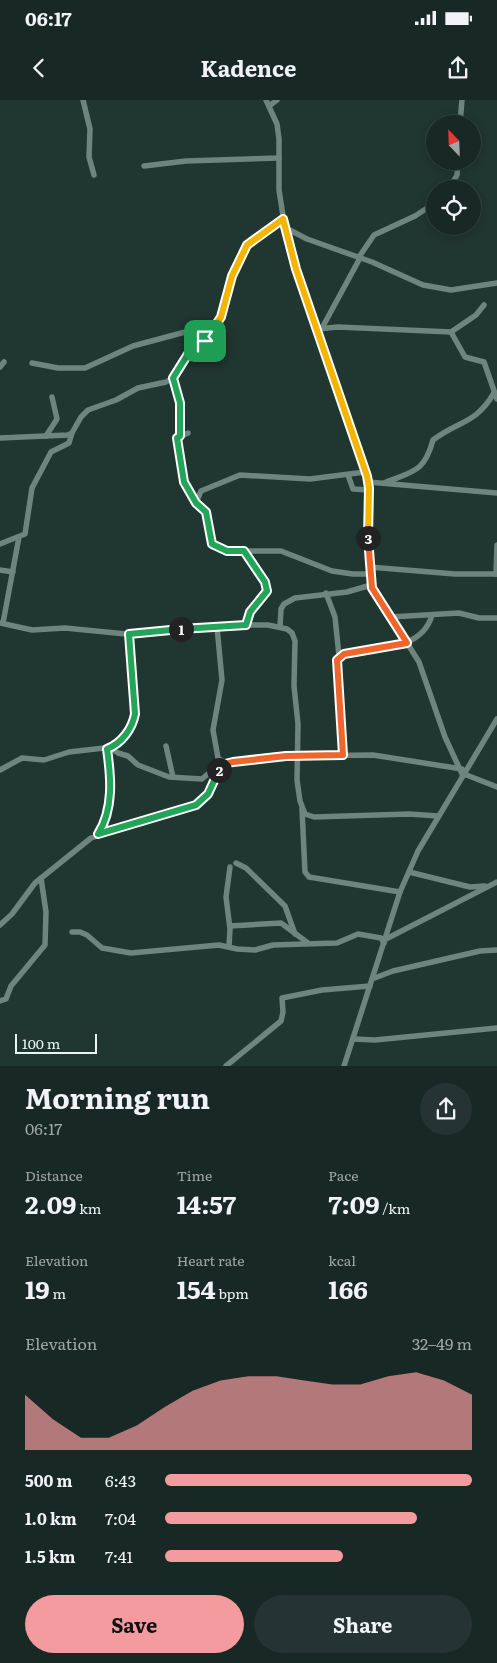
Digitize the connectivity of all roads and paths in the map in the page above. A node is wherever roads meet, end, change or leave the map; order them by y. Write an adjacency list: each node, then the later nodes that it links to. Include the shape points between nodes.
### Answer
1 (83, 100): 8 (street, via 90,129 89,157)
2 (277, 100): 4 (street)
3 (462, 100): 5 (street)
4 (267, 103): 6 (street, via 277,124)
5 (461, 115)
6 (279, 158): 7 (street, via 186,161); 10 (street)
7 (144, 166)
8 (94, 175)
9 (426, 209): 12 (street, via 374,235)
10 (283, 219): 11 (street); 16 (street, via 247,245 232,276 221,317)
11 (284, 227): 12 (street, via 307,239); 15 (street, via 296,269)
12 (360, 257): 13 (street, via 416,282 438,288 460,290); 15 (street)
13 (497, 283)
14 (484, 305): 17 (street, via 476,315)
15 (320, 329): 17 (street); 27 (street, via 339,400)
16 (213, 330): 18 (street, via 189,331 134,346 85,368 58,368); 19 (street, via 188,354)
17 (450, 332): 20 (street, via 465,356 484,362)
18 (32, 363)
19 (173, 378): 22 (street, via 138,388 88,410 80,417); 25 (street, via 180,403)
20 (496, 396): 30 (street, via 475,417 433,440 419,469)
21 (52, 397): 24 (street, via 57,419)
22 (72, 433): 24 (street); 34 (street, via 69,443 51,452 32,488 27,508 27,530)
23 (188, 433): 25 (street)
24 (46, 436): 26 (street)
25 (180, 436): 33 (street, via 177,441 184,482)
26 (0, 438)
27 (365, 472): 28 (street); 29 (street)
28 (348, 475): 31 (street, via 353,489); 33 (street, via 310,479 240,475 201,491)
29 (368, 482): 30 (street); 31 (street)
30 (384, 483): 32 (street)
31 (369, 490): 39 (street)
32 (497, 493)
33 (196, 503): 37 (street, via 206,512 212,544 227,551)
34 (20, 538): 35 (street); 40 (street)
35 (0, 544)
36 (497, 545): 41 (street)
37 (244, 551): 39 (street, via 281,551 332,571 353,574); 48 (street, via 265,582 267,591 250,612)
38 (0, 570): 40 (street)
39 (369, 570): 41 (street); 42 (street)
40 (13, 572): 47 (street)
41 (496, 574)
42 (372, 585): 43 (street); 45 (street)
43 (326, 594): 50 (street, via 295,598 284,604); 53 (street, via 335,617)
44 (432, 615): 45 (street); 46 (street, via 460,613); 52 (street, via 419,636)
45 (390, 617): 52 (street)
46 (497, 618)
47 (2, 623): 51 (street, via 32,630 65,628)
48 (246, 625): 49 (street); 50 (street)
49 (217, 627): 51 (street); 59 (street, via 222,680 214,737 218,758)
50 (280, 627): 58 (street, via 291,631 295,641)
51 (129, 634): 56 (street, via 135,714 133,725 119,742)
52 (407, 643): 53 (street); 62 (street, via 419,662 445,737)
53 (339, 656): 57 (street, via 336,671)
54 (497, 719): 62 (street)
55 (166, 746): 63 (street)
56 (109, 748): 60 (street, via 69,752 44,760 22,758); 63 (street, via 128,756 138,765); 67 (street, via 110,798)
57 (343, 755): 58 (street); 62 (street, via 383,755)
58 (297, 756): 59 (street); 65 (street)
59 (225, 764): 61 (street)
60 (0, 770)
61 (218, 772): 63 (street, via 209,773 202,779); 67 (street, via 208,794 196,805)
62 (463, 773): 64 (street); 66 (street)
63 (173, 777)
64 (497, 787)
65 (302, 809): 66 (street, via 314,817); 73 (street, via 305,872 309,877)
66 (438, 816): 70 (street)
67 (98, 834): 71 (street)
68 (236, 862): 77 (street, via 285,906)
69 (230, 867): 75 (street, via 226,897)
70 (409, 872): 72 (street, via 470,887); 73 (street)
71 (41, 878): 74 (street); 84 (street, via 46,912 45,945 11,986 6,998)
72 (494, 883): 78 (street)
73 (400, 892): 78 (street)
74 (0, 925)
75 (230, 926): 77 (street, via 281,923); 80 (street)
76 (72, 932): 80 (street, via 86,935 102,948 131,953)
77 (296, 934): 79 (street)
78 (385, 941): 79 (street, via 358,934 337,943); 82 (street)
79 (308, 944): 80 (street, via 245,950)
80 (229, 946)
81 (497, 950): 82 (street, via 480,951)
82 (372, 978): 83 (street)
83 (370, 986): 86 (street); 87 (street, via 322,990 282,998 281,1022)
84 (0, 1001)
85 (497, 1028): 86 (street, via 374,1040)
86 (353, 1039): 88 (street)
87 (226, 1066)
88 (344, 1066)

